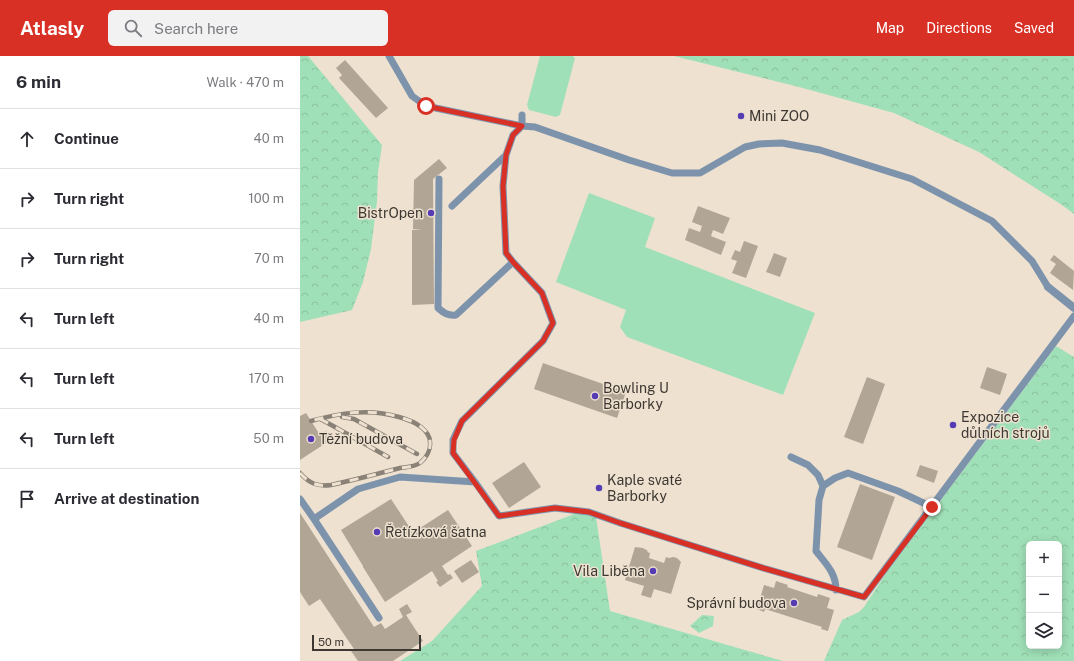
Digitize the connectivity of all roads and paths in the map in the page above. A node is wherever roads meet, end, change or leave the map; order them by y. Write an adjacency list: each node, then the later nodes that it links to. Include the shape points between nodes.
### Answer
1 (389, 56): 3 (lane, via 412,96 426,106)
2 (522, 115): 3 (lane)
3 (522, 126): 4 (lane, via 513,135); 8 (lane, via 535,127 672,173 700,172 744,147 759,144 782,143 820,150 912,179 992,221 1032,260)
4 (506, 155): 6 (lane); 7 (lane, via 503,186 506,253)
5 (439, 179): 7 (lane, via 438,308 443,313 456,315)
6 (452, 206)
7 (513, 262): 12 (lane, via 542,293 553,323 543,341 462,421 454,440 453,453)
8 (1048, 287): 9 (street)
9 (1074, 308)
10 (1074, 316): 15 (lane)
11 (791, 457): 13 (lane, via 808,465 818,475)
12 (475, 482): 16 (lane, via 400,477 358,488); 17 (lane, via 499,516 555,508 589,512)
13 (822, 486): 15 (lane, via 848,473 898,491); 17 (lane, via 816,551 834,575)
14 (300, 499): 16 (lane)
15 (932, 507): 17 (lane, via 864,597)
16 (314, 519): 18 (lane)
17 (836, 590)
18 (379, 618)

